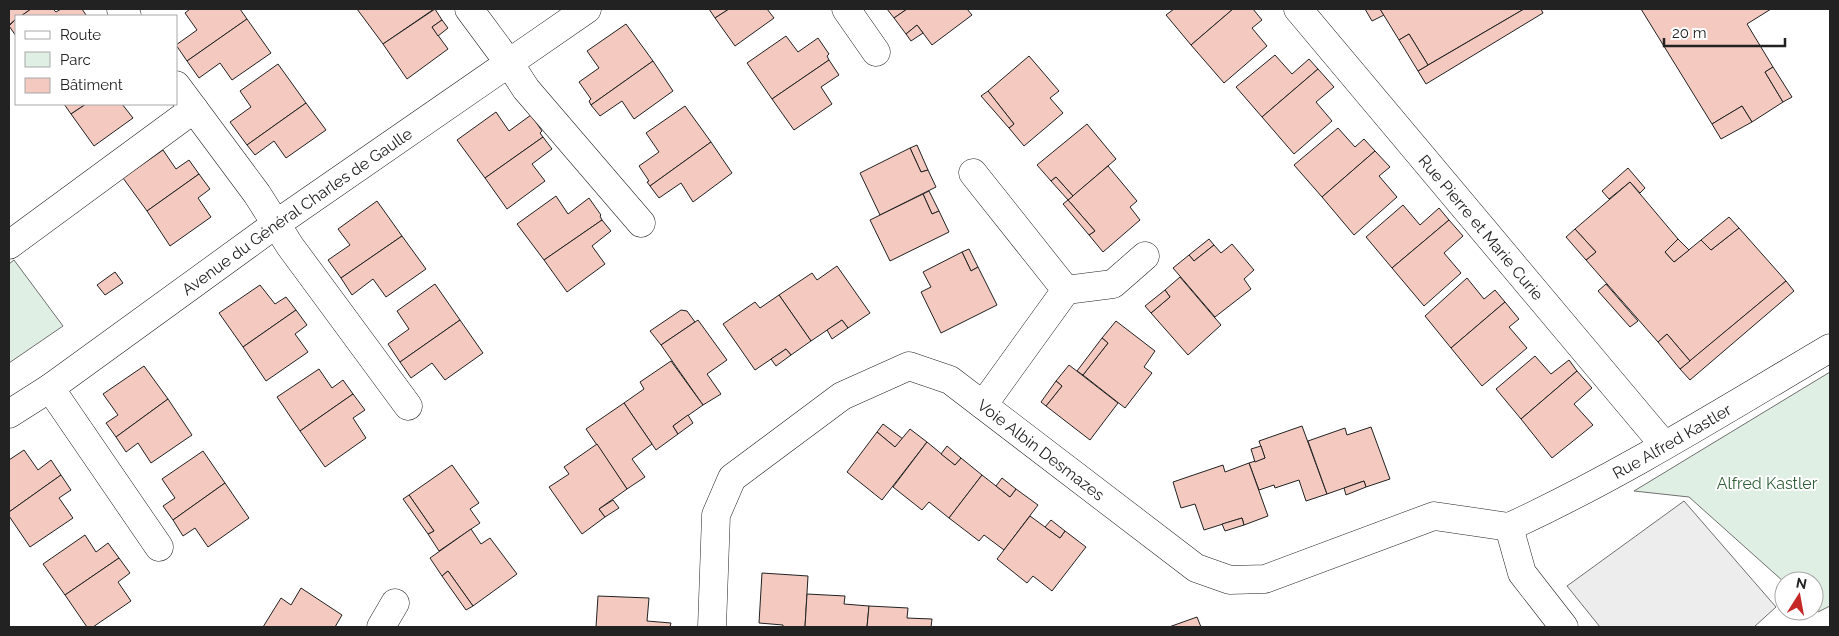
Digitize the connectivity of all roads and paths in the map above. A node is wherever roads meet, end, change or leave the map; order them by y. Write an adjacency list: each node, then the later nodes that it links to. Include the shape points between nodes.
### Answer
1 (469, 9): 6 (street)
2 (587, 9): 6 (street, Avenue du Général Charles de Gaulle)
3 (846, 9): 5 (street)
4 (1298, 9): 20 (street, Rue Pierre et Marie Curie)
5 (876, 52)
6 (509, 64): 10 (street, via 526,89); 11 (street, Avenue du Général Charles de Gaulle)
7 (178, 88): 8 (street)
8 (194, 109): 11 (street); 12 (street)
9 (973, 173): 14 (street)
10 (641, 223)
11 (276, 224): 16 (street, Avenue du Général Charles de Gaulle); 18 (street)
12 (9, 245)
13 (1145, 256): 14 (street, via 1112,284)
14 (1066, 290): 17 (street)
15 (1830, 348): 20 (street, Rue Alfred Kastler)
16 (50, 388): 19 (street, Avenue du Général Charles de Gaulle); 22 (street)
17 (983, 405): 21 (street, Voie Albin Desmazes, via 1196,568 1230,580 1265,579 1434,516); 25 (street, Voie Albin Desmazes, via 950,380 910,366 842,396 732,478 716,515)
18 (408, 406)
19 (9, 414)
20 (1664, 445): 21 (street, Rue Alfred Kastler, via 1549,509)
21 (1509, 527): 26 (street, via 1522,573)
22 (159, 547)
23 (395, 603): 24 (street)
24 (381, 627)
25 (712, 627)
26 (1564, 627)

